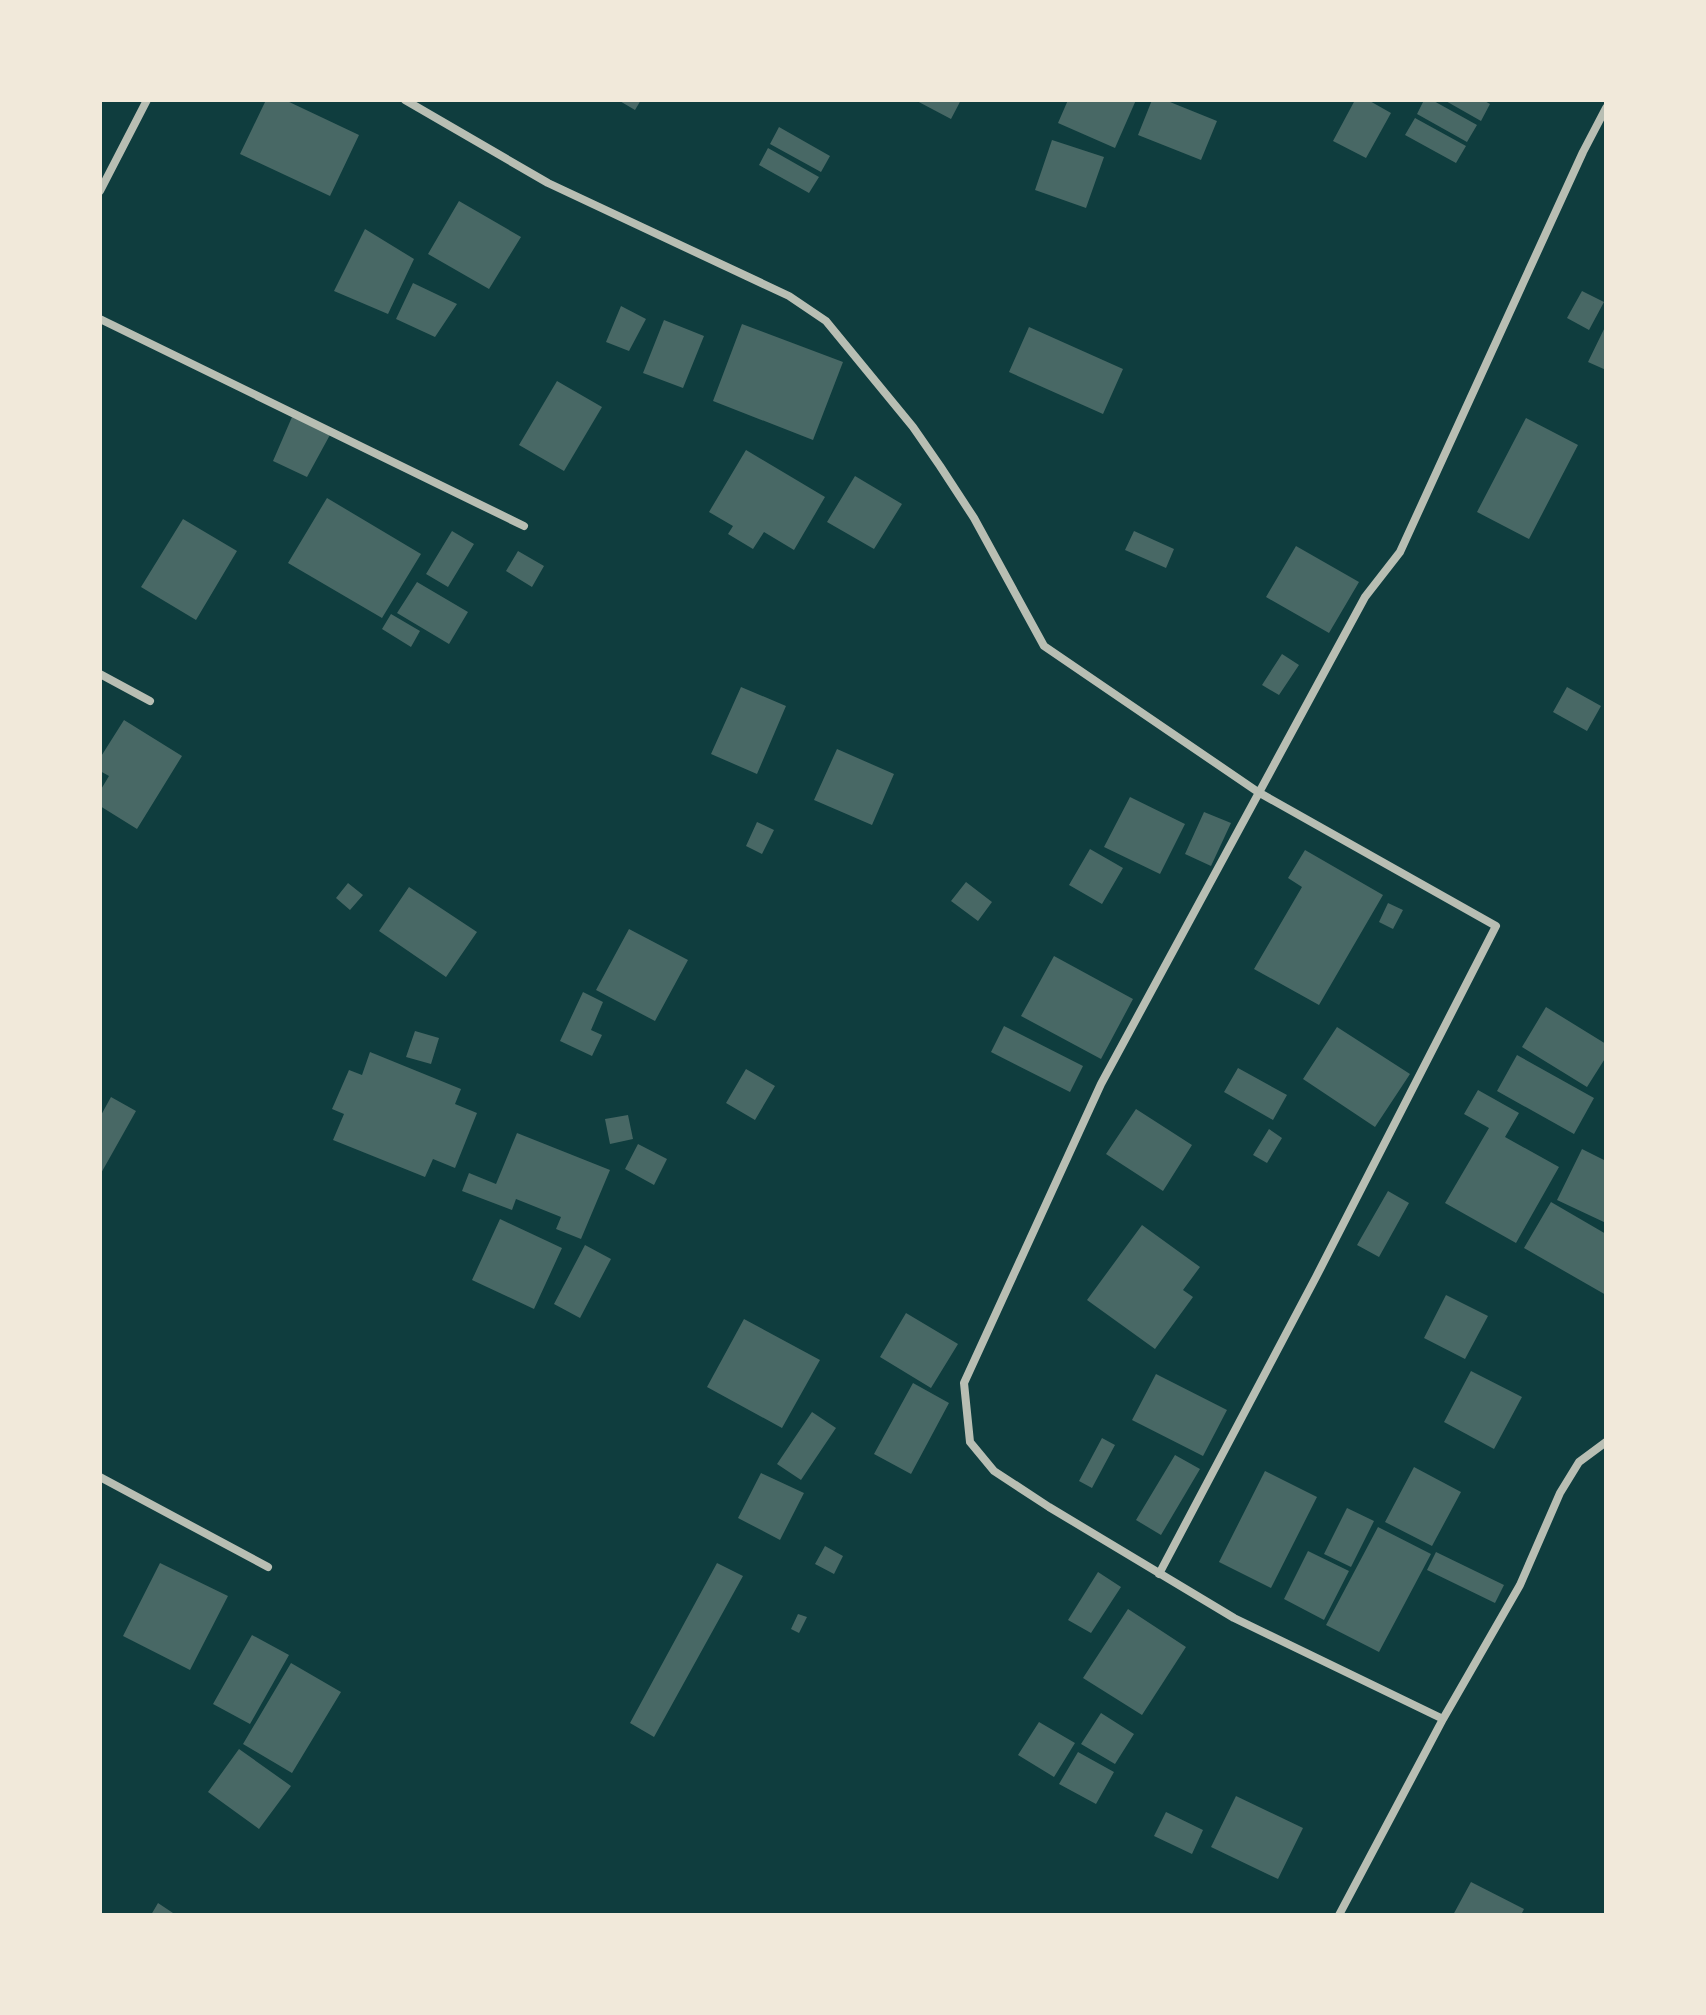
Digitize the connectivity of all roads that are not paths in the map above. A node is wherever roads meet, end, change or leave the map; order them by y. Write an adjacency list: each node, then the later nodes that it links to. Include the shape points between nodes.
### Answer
1 (147, 100): 4 (street)
2 (405, 100): 9 (street, via 548,183 789,296 826,321 940,466 1044,646)
3 (1606, 108): 9 (street, via 1400,552 1365,597)
4 (100, 191)
5 (100, 319): 6 (street)
6 (524, 526)
7 (100, 674): 8 (street)
8 (150, 701)
9 (1258, 792): 13 (street, via 1078,1128 964,1383 970,1442 994,1471); 13 (street, via 1496,926)
10 (1606, 1442): 14 (street, via 1579,1462 1560,1493 1520,1585)
11 (100, 1477): 12 (street)
12 (268, 1567)
13 (1159, 1574): 14 (street, via 1234,1618)
14 (1443, 1719): 15 (street)
15 (1339, 1915)

